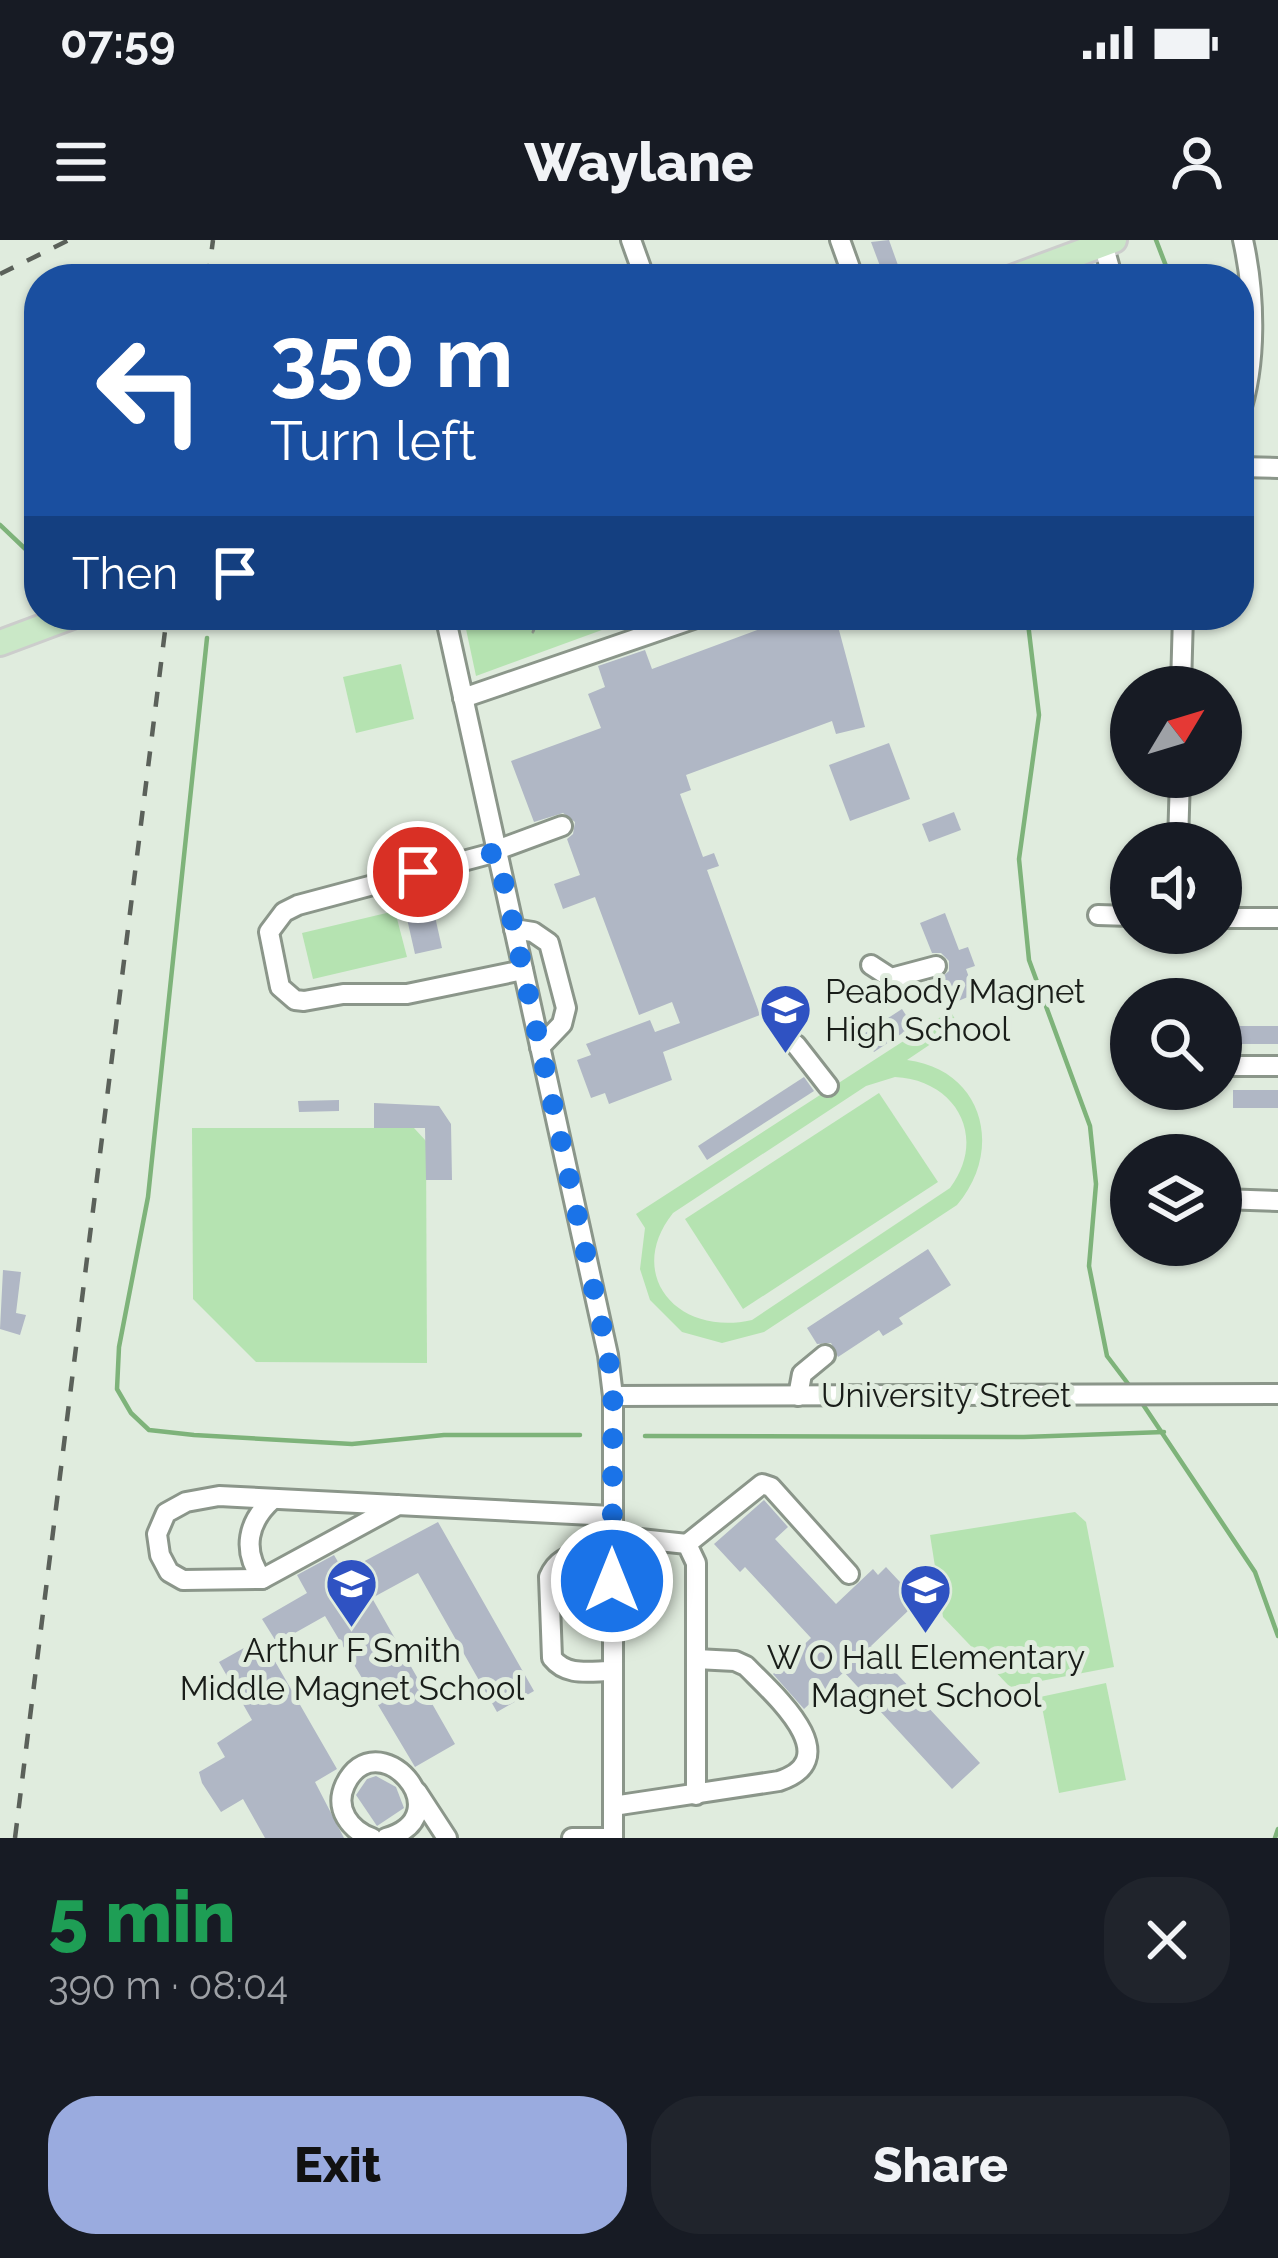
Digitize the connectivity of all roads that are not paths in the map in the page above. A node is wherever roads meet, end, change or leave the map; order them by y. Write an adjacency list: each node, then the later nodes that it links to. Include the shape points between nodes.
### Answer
1 (1100, 243): 2 (main road)
2 (1047, 264)
3 (36, 630): 7 (main road)
4 (448, 630): 9 (street)
5 (661, 630): 9 (street)
6 (1183, 630): 8 (street)
7 (0, 644)
8 (1182, 666)
9 (464, 698): 11 (street)
10 (562, 826): 11 (street)
11 (497, 851): 16 (street); 19 (street, via 290,908 269,932 275,973 287,995 304,1001 406,994)
12 (1098, 915): 13 (street)
13 (1110, 915)
14 (1242, 918): 15 (street)
15 (1278, 918)
16 (514, 929): 19 (street); 21 (street, via 549,944 566,1008)
17 (871, 965): 18 (street, via 891,978)
18 (936, 966)
19 (523, 970): 21 (street)
20 (796, 1045): 24 (street)
21 (540, 1047): 29 (street)
22 (1242, 1066): 23 (street)
23 (1278, 1066)
24 (828, 1086)
25 (1242, 1200): 26 (street)
26 (1278, 1201)
27 (825, 1355): 30 (street, via 802,1374)
28 (1278, 1394): 30 (street, University Street)
29 (613, 1396): 30 (street, University Street); 33 (street)
30 (799, 1396)
31 (273, 1499): 32 (street); 36 (street, via 256,1514 248,1540); 36 (street, via 186,1502 166,1514 157,1534 160,1555 182,1580)
32 (398, 1505): 33 (street); 36 (street)
33 (612, 1526): 34 (street); 38 (street); 38 (street, via 601,1549 569,1556 549,1577 549,1648 558,1666)
34 (687, 1544): 35 (street, via 762,1484); 37 (street, via 696,1563)
35 (849, 1574)
36 (262, 1579)
37 (696, 1660): 40 (street); 40 (street, via 746,1666 797,1720 807,1752 789,1778)
38 (612, 1671): 41 (street)
39 (416, 1790): 42 (street, via 389,1764 355,1772 342,1804); 43 (street, via 414,1816); 44 (street)
40 (696, 1795): 41 (street)
41 (613, 1806): 46 (street)
42 (365, 1837)
43 (386, 1838)
44 (447, 1838)
45 (572, 1838): 46 (street)
46 (613, 1838)

